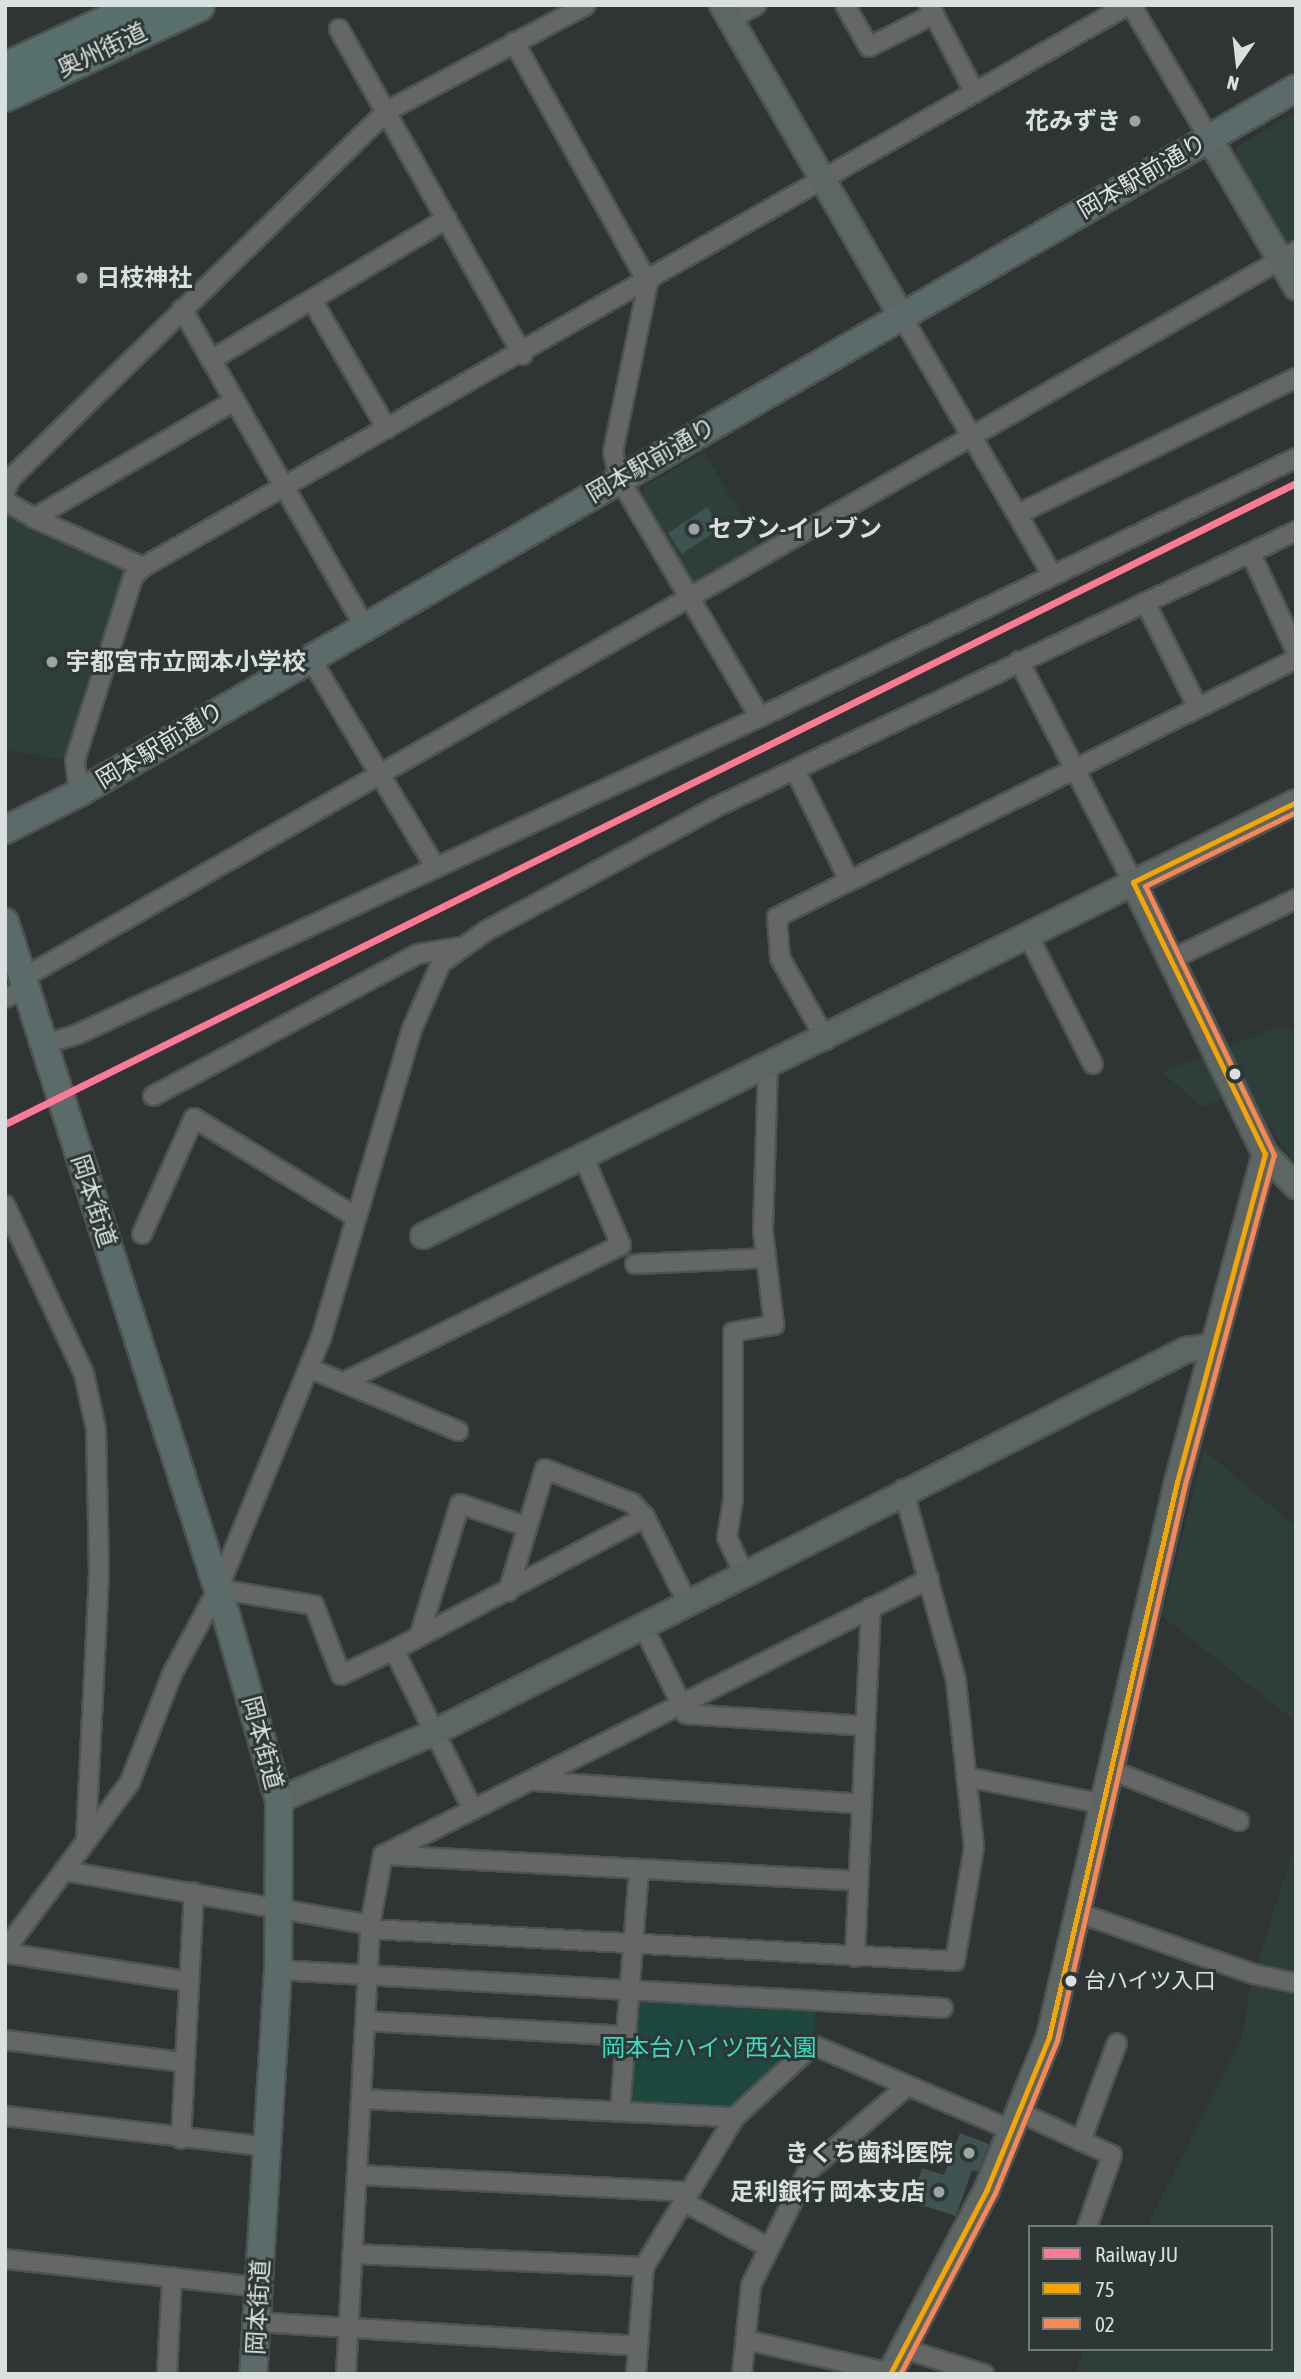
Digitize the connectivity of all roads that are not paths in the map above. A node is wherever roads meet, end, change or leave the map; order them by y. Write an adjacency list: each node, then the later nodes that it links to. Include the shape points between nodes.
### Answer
1 (145, 5): 11 (highway, 奥州街道)
2 (198, 5): 14 (highway, 奥州街道)
3 (586, 5): 10 (street)
4 (756, 5): 8 (street)
5 (845, 5): 7 (street, via 869,47)
6 (1130, 5): 13 (street); 16 (street)
7 (931, 10): 13 (street)
8 (726, 12): 17 (street)
9 (339, 29): 15 (street)
10 (514, 42): 15 (street); 20 (street)
11 (5, 69)
12 (1296, 88): 16 (main road, 岡本駅前通り)
13 (975, 93): 17 (street)
14 (5, 95)
15 (387, 111): 18 (street); 23 (street)
16 (1209, 138): 19 (street); 24 (main road, 岡本駅前通り)
17 (824, 180): 20 (street); 24 (street)
18 (447, 219): 22 (street); 25 (street)
19 (1288, 256): 21 (street); 30 (street)
20 (648, 283): 25 (street); 32 (street, via 613,452)
21 (1296, 287)
22 (312, 300): 26 (street); 29 (street)
23 (182, 309): 26 (street); 34 (street, via 11,478)
24 (901, 315): 30 (street); 32 (main road, 岡本駅前通り)
25 (523, 355): 29 (street)
26 (211, 360): 28 (street)
27 (1296, 378): 36 (street)
28 (234, 401): 33 (street); 37 (street)
29 (387, 429): 33 (street)
30 (973, 435): 36 (street); 42 (street)
31 (1296, 458): 41 (street)
32 (619, 478): 42 (street); 44 (main road, 岡本駅前通り)
33 (283, 488): 40 (street); 44 (street)
34 (5, 491)
35 (5, 501): 37 (street)
36 (1018, 514): 41 (street)
37 (34, 518): 40 (street)
38 (1296, 531): 39 (street)
39 (1251, 554): 43 (street); 45 (street)
40 (144, 567): 54 (street, via 133,577 75,760)
41 (1051, 573): 50 (street)
42 (690, 599): 50 (street); 53 (street)
43 (1145, 603): 48 (street); 49 (street)
44 (364, 625): 46 (main road, 岡本駅前通り)
45 (1296, 651)
46 (310, 656): 53 (street); 54 (main road, 岡本駅前通り)
47 (1296, 659): 49 (street)
48 (1019, 661): 51 (street); 52 (street)
49 (1197, 706): 51 (street)
50 (760, 717): 57 (street)
51 (1073, 769): 58 (street); 59 (street)
52 (796, 772): 58 (street); 63 (street, via 713,808)
53 (380, 778): 57 (street); 65 (street)
54 (79, 793): 56 (main road, 岡本駅前通り)
55 (1296, 802): 59 (street)
56 (5, 830)
57 (436, 868): 67 (street)
58 (848, 878): 66 (street, via 778,917 780,958)
59 (1133, 882): 62 (street); 64 (street)
60 (1296, 899): 64 (street)
61 (5, 922): 65 (main road)
62 (1030, 939): 66 (street); 69 (street)
63 (460, 947): 70 (street, via 418,954); 75 (street, via 427,985)
64 (1172, 959): 71 (street)
65 (18, 989): 67 (main road)
66 (826, 1040): 68 (street)
67 (46, 1051): 89 (main road, 岡本街道)
68 (768, 1063): 72 (street); 78 (street)
69 (1093, 1064)
70 (153, 1096)
71 (1265, 1154): 73 (street); 80 (street)
72 (583, 1156): 77 (street); 82 (street, via 621,1245)
73 (1296, 1186)
74 (5, 1205): 107 (street, via 84,1374 96,1429 99,1573)
75 (356, 1217): 76 (street, via 194,1118); 81 (street)
76 (142, 1234)
77 (423, 1236)
78 (766, 1258): 79 (street); 87 (street, via 774,1325 733,1332 733,1501 727,1538)
79 (635, 1264)
80 (1213, 1346): 84 (street, via 1186,1350); 99 (street)
81 (309, 1368): 82 (street); 89 (street)
82 (344, 1382): 83 (street)
83 (458, 1431)
84 (903, 1489): 87 (street); 88 (street)
85 (645, 1517): 86 (street, via 632,1503 545,1469); 90 (street); 91 (street)
86 (525, 1526): 90 (street); 94 (street, via 460,1504)
87 (743, 1572): 91 (street)
88 (929, 1579): 92 (street); 100 (street, via 956,1680)
89 (218, 1589): 95 (street, via 314,1605 341,1675); 102 (main road, 岡本街道); 107 (street, via 172,1674 130,1782)
90 (508, 1592): 94 (street)
91 (687, 1602): 93 (street)
92 (871, 1607): 96 (street); 97 (street)
93 (642, 1624): 96 (street); 98 (street)
94 (419, 1637): 95 (street)
95 (394, 1650): 98 (street)
96 (679, 1706): 97 (street, via 686,1714); 101 (street)
97 (865, 1726): 103 (street)
98 (433, 1733): 102 (street); 105 (street)
99 (1111, 1770): 104 (street); 106 (street)
100 (966, 1777): 104 (street); 118 (street, via 974,1847 955,1961)
101 (532, 1781): 103 (street); 105 (street)
102 (279, 1800): 113 (main road, 岡本街道)
103 (862, 1804): 111 (street)
104 (1104, 1804): 114 (street)
105 (474, 1810): 108 (street)
106 (1239, 1821)
107 (86, 1841): 109 (street)
108 (383, 1855): 110 (street); 115 (street)
109 (65, 1871): 112 (street); 117 (street)
110 (639, 1871): 111 (street); 116 (street)
111 (857, 1881): 118 (street)
112 (194, 1892): 113 (street); 121 (street)
113 (281, 1906): 115 (street); 119 (main road, 岡本街道)
114 (1079, 1913): 122 (street, via 1253,1974); 135 (street, via 1049,2037)
115 (370, 1927): 116 (street); 120 (street)
116 (632, 1944): 118 (street); 123 (street)
117 (5, 1952): 121 (street)
118 (855, 1957)
119 (278, 1970): 120 (street); 138 (main road, 岡本街道)
120 (367, 1973): 123 (street); 125 (street)
121 (186, 1981): 129 (street)
122 (1296, 1983)
123 (628, 1992): 124 (street); 126 (street)
124 (943, 2008)
125 (365, 2021): 126 (street); 131 (street)
126 (623, 2036): 132 (street)
127 (5, 2040): 129 (street)
128 (1117, 2043): 137 (street)
129 (181, 2062): 136 (street)
130 (908, 2086): 134 (street, via 813,2046); 135 (street); 142 (street, via 807,2172)
131 (361, 2099): 132 (street); 139 (street)
132 (621, 2111): 134 (street)
133 (5, 2116): 136 (street)
134 (735, 2117): 140 (street)
135 (1018, 2122): 137 (street); 152 (street)
136 (181, 2139): 138 (street)
137 (1081, 2141): 141 (street, via 1112,2155)
138 (267, 2147): 147 (main road, 岡本街道)
139 (357, 2175): 140 (street); 143 (street)
140 (687, 2197): 142 (street); 145 (street)
141 (1088, 2225)
142 (768, 2247): 150 (street, via 751,2285)
143 (352, 2254): 145 (street); 149 (street)
144 (5, 2259): 146 (street)
145 (644, 2267): 151 (street)
146 (172, 2277): 147 (street); 154 (street)
147 (259, 2287): 148 (main road, 岡本街道)
148 (257, 2322): 149 (street); 155 (main road, 岡本街道)
149 (348, 2328): 151 (street); 156 (street)
150 (746, 2340): 153 (street); 158 (street)
151 (638, 2346): 157 (street)
152 (904, 2349): 153 (street); 159 (street)
153 (891, 2373)
154 (167, 2374)
155 (254, 2374)
156 (346, 2374)
157 (636, 2374)
158 (742, 2374)
159 (984, 2374)

